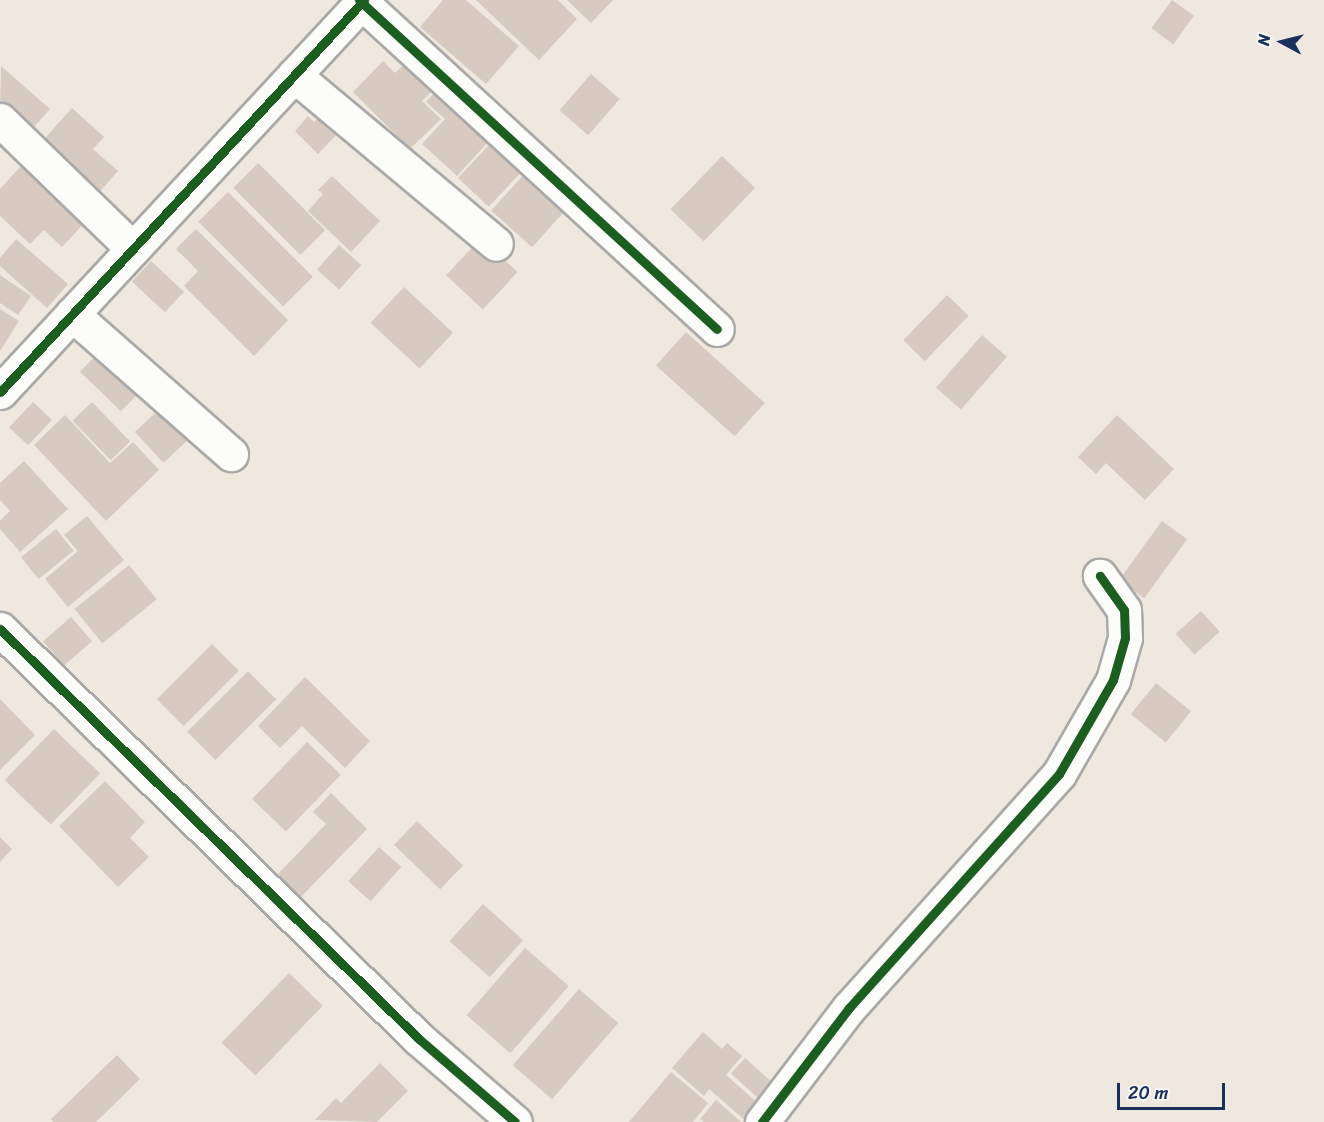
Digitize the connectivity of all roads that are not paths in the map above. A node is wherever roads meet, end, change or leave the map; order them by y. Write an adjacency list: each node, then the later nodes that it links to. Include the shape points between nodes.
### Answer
1 (362, 1): 2 (street); 7 (street)
2 (294, 75): 4 (street); 5 (street)
3 (0, 120): 5 (street)
4 (496, 244)
5 (133, 249): 6 (street)
6 (72, 315): 8 (street); 9 (street)
7 (717, 329)
8 (0, 392)
9 (231, 454)
10 (1100, 576): 13 (street, via 1124,610 1125,638 1113,680 1059,774 849,1008)
11 (0, 629): 12 (street, via 418,1038)
12 (515, 1122)
13 (762, 1122)

